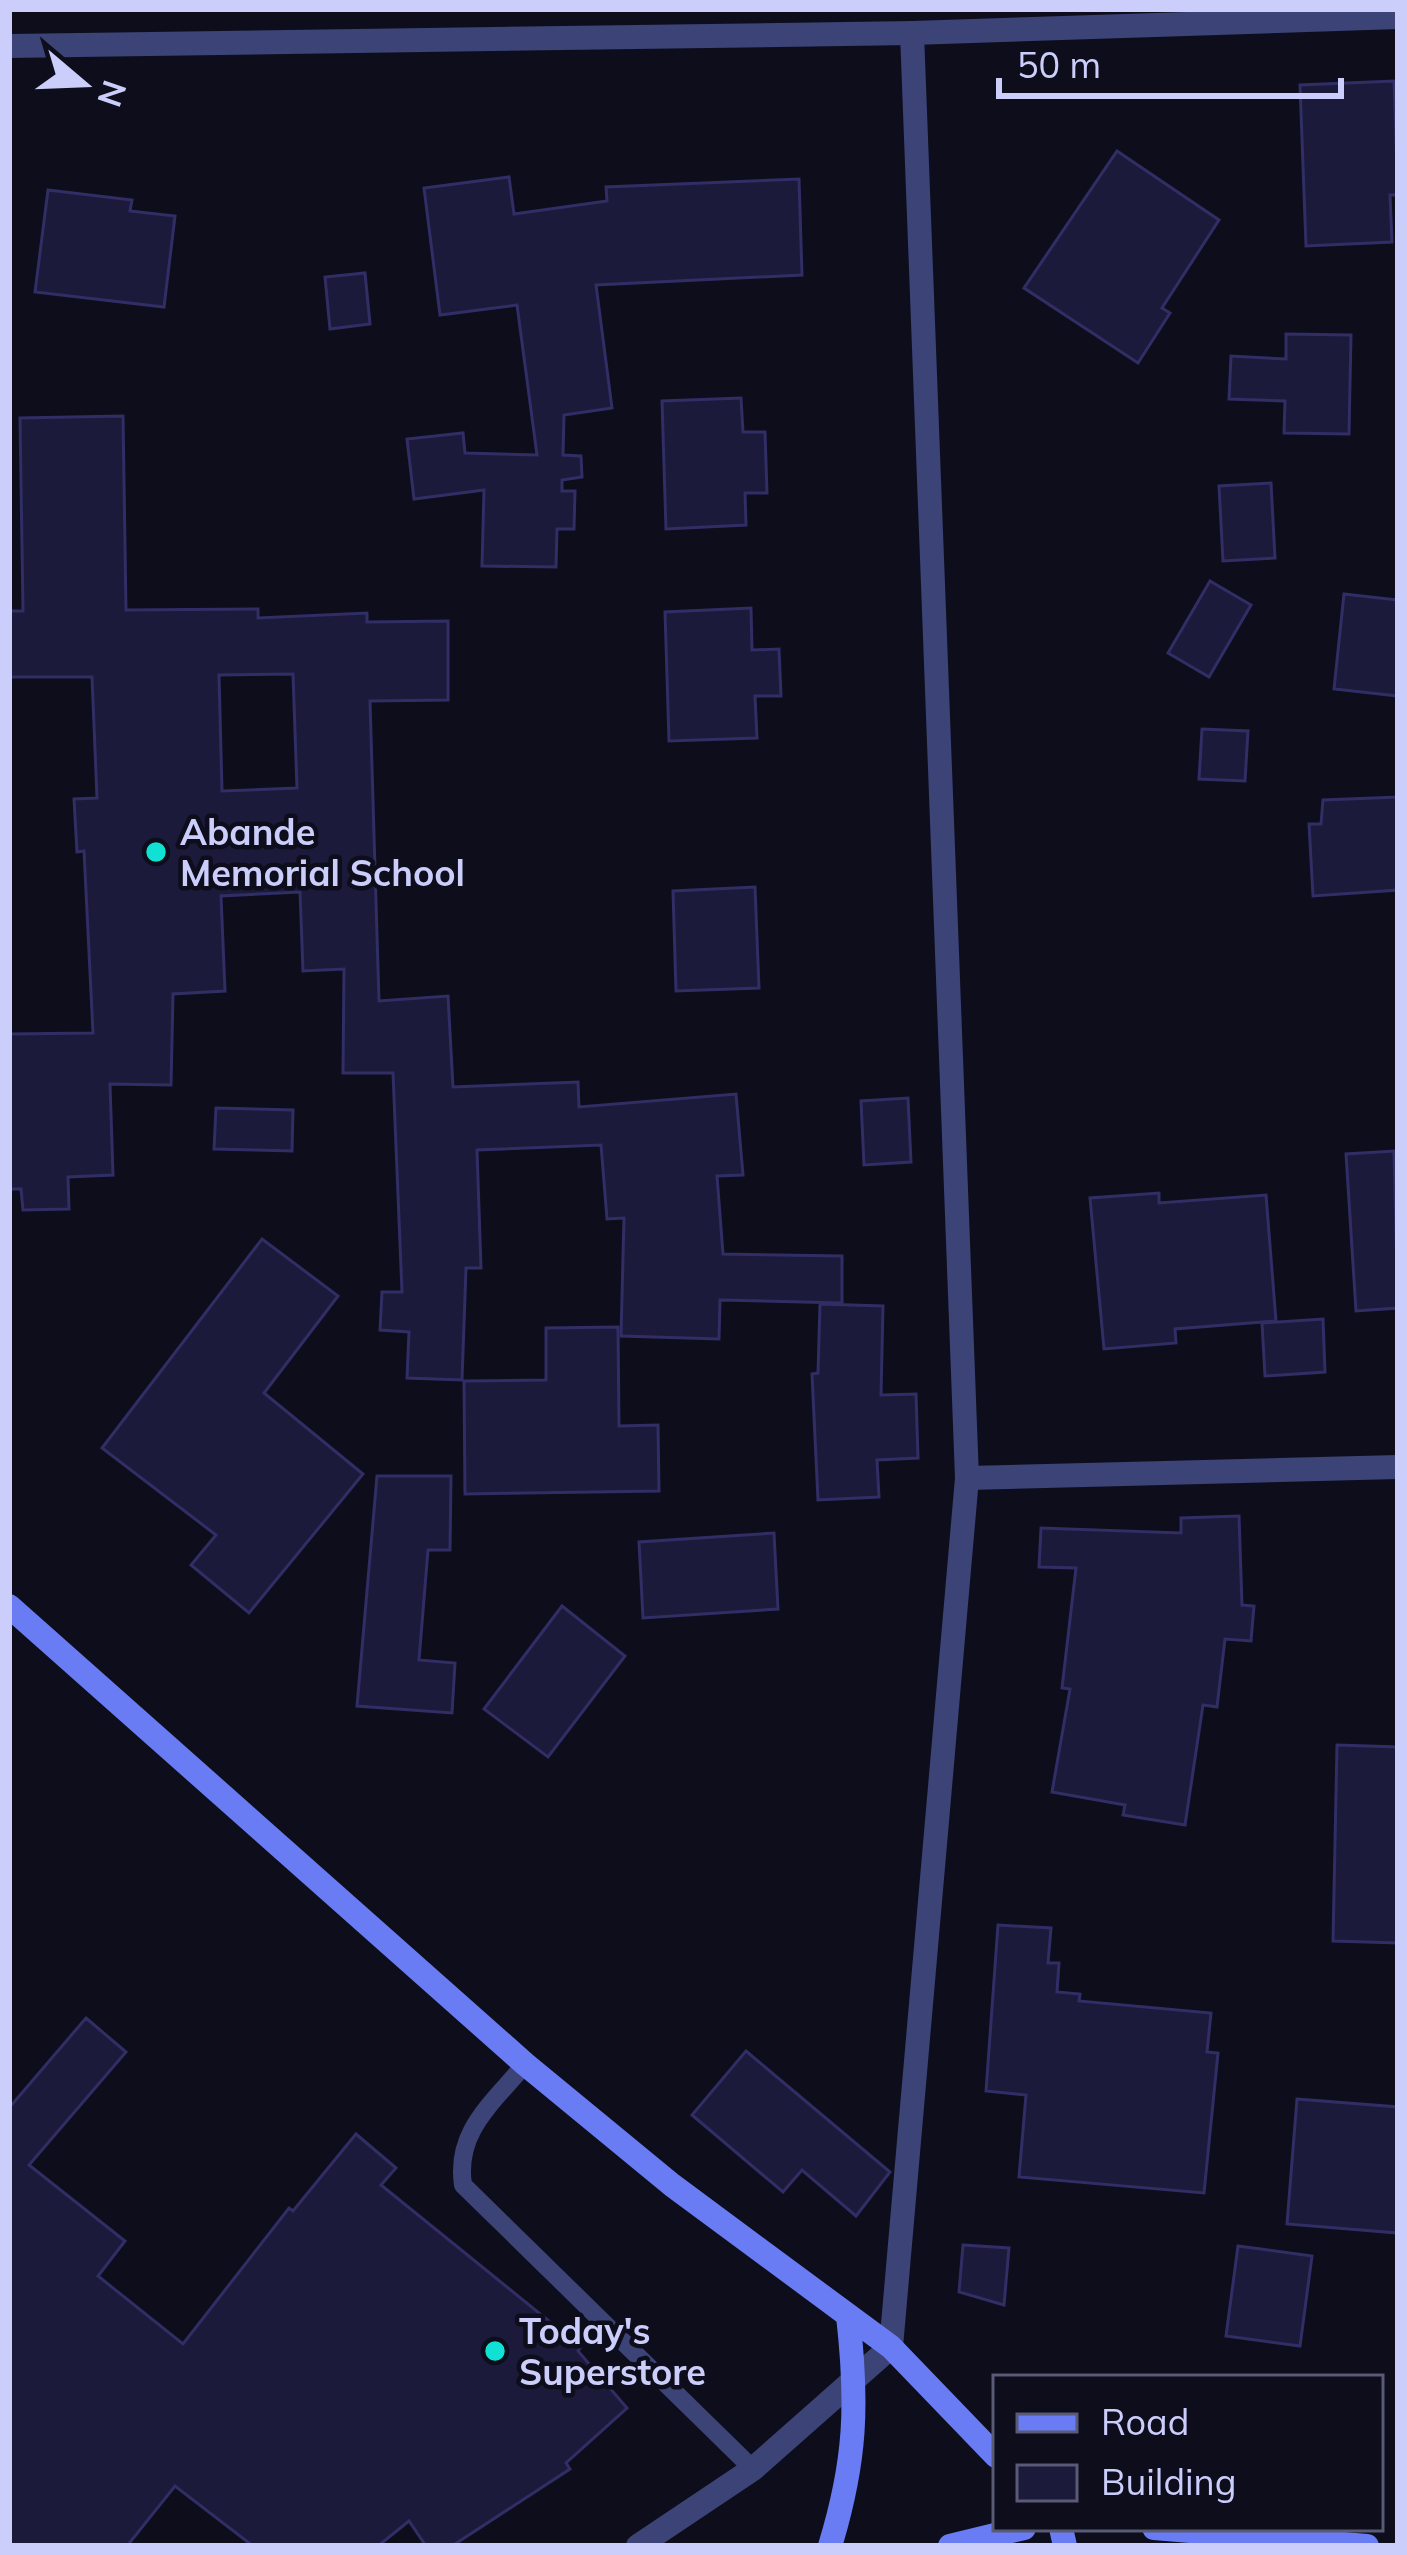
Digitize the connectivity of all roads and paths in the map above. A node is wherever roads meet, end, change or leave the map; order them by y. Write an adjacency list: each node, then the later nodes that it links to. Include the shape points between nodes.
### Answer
1 (1398, 16): 2 (street)
2 (912, 33): 3 (street); 5 (street)
3 (9, 46)
4 (1398, 1467): 5 (street)
5 (967, 1478): 9 (street)
6 (9, 1606): 7 (street)
7 (525, 2064): 8 (street); 12 (lane, via 468,2133 464,2185)
8 (848, 2316): 9 (street); 10 (street)
9 (891, 2348): 10 (street); 11 (street)
10 (855, 2380): 12 (street); 16 (street, via 855,2439)
11 (993, 2453)
12 (753, 2468): 15 (street)
13 (1009, 2531): 17 (street)
14 (1190, 2531): 18 (street)
15 (638, 2546)
16 (830, 2546)
17 (950, 2546)
18 (1367, 2546)

